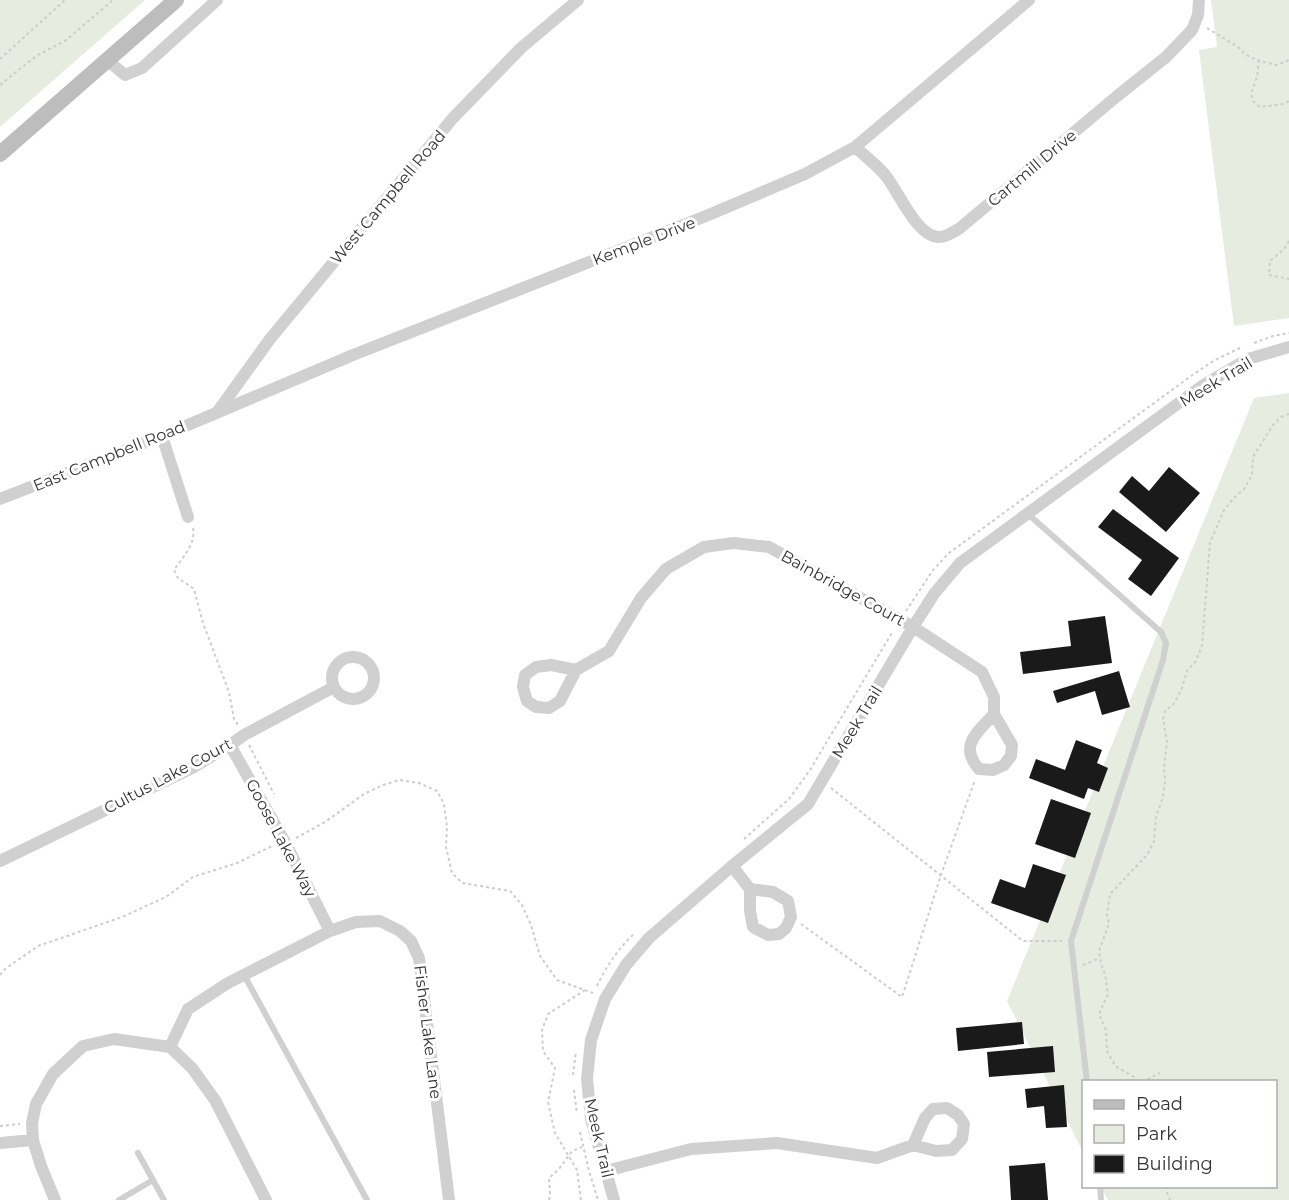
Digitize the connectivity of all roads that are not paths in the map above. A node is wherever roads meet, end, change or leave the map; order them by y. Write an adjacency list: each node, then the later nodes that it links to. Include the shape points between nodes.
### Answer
1 (176, 0): 6 (main road)
2 (218, 0): 6 (street, via 142,68 124,75)
3 (578, 0): 10 (street, West Campbell Road, via 521,48 453,118 270,339)
4 (1029, 0): 7 (street, Kemple Drive)
5 (1199, 0): 7 (street, Cartmill Drive, via 1192,30 1166,57 950,234 928,235 906,211 885,174)
6 (107, 60): 8 (main road)
7 (855, 147): 10 (street, Kemple Drive, via 805,174 706,216)
8 (0, 154)
9 (1289, 347): 13 (street, Meek Trail, via 1248,359 1202,386)
10 (218, 412): 11 (street, East Campbell Road)
11 (162, 436): 12 (street, East Campbell Road); 14 (street)
12 (0, 499)
13 (1028, 514): 15 (street, Meek Trail, via 960,563); 26 (lane, via 1161,632 1166,642 1071,941)
14 (188, 517)
15 (913, 627): 16 (street, Bainbridge Court, via 769,547 734,543 704,548 666,569 641,598 609,651); 18 (street, Bainbridge Court, via 982,672 994,698); 21 (street, Meek Trail, via 808,804)
16 (576, 670): 16 (street, via 551,665 536,667 525,675 527,700 536,707 549,708 560,701)
17 (334, 687): 19 (street, Cultus Lake Court)
18 (994, 714): 18 (street, Bainbridge Court, via 969,748 971,760 979,769 993,770 1011,756 1012,745)
19 (230, 746): 20 (street, Cultus Lake Court); 23 (street, Goose Lake Way)
20 (0, 861)
21 (732, 866): 22 (street); 31 (street, Meek Trail, via 649,938 605,999 591,1040 587,1078 591,1119)
22 (750, 889): 22 (street, via 753,927 768,935 779,934 791,917 788,902 773,892)
23 (330, 931): 24 (street, Fisher Lake Lane); 38 (street, Fisher Lake Lane, via 356,922 380,921 411,941 419,958)
24 (244, 975): 25 (street, Fisher Lake Lane, via 188,1009); 37 (lane)
25 (170, 1047): 27 (street, via 114,1039 83,1046 54,1074 36,1104); 36 (street, via 192,1068 215,1100)
26 (1088, 1080)
27 (33, 1140): 28 (street); 33 (street)
28 (0, 1143)
29 (913, 1145): 31 (street, via 877,1158 777,1143 691,1149)
30 (138, 1153): 32 (lane)
31 (606, 1171): 39 (street, Meek Trail)
32 (153, 1180): 34 (lane); 35 (lane)
33 (55, 1200)
34 (119, 1200)
35 (164, 1200)
36 (266, 1200)
37 (367, 1200)
38 (449, 1200)
39 (614, 1200)

